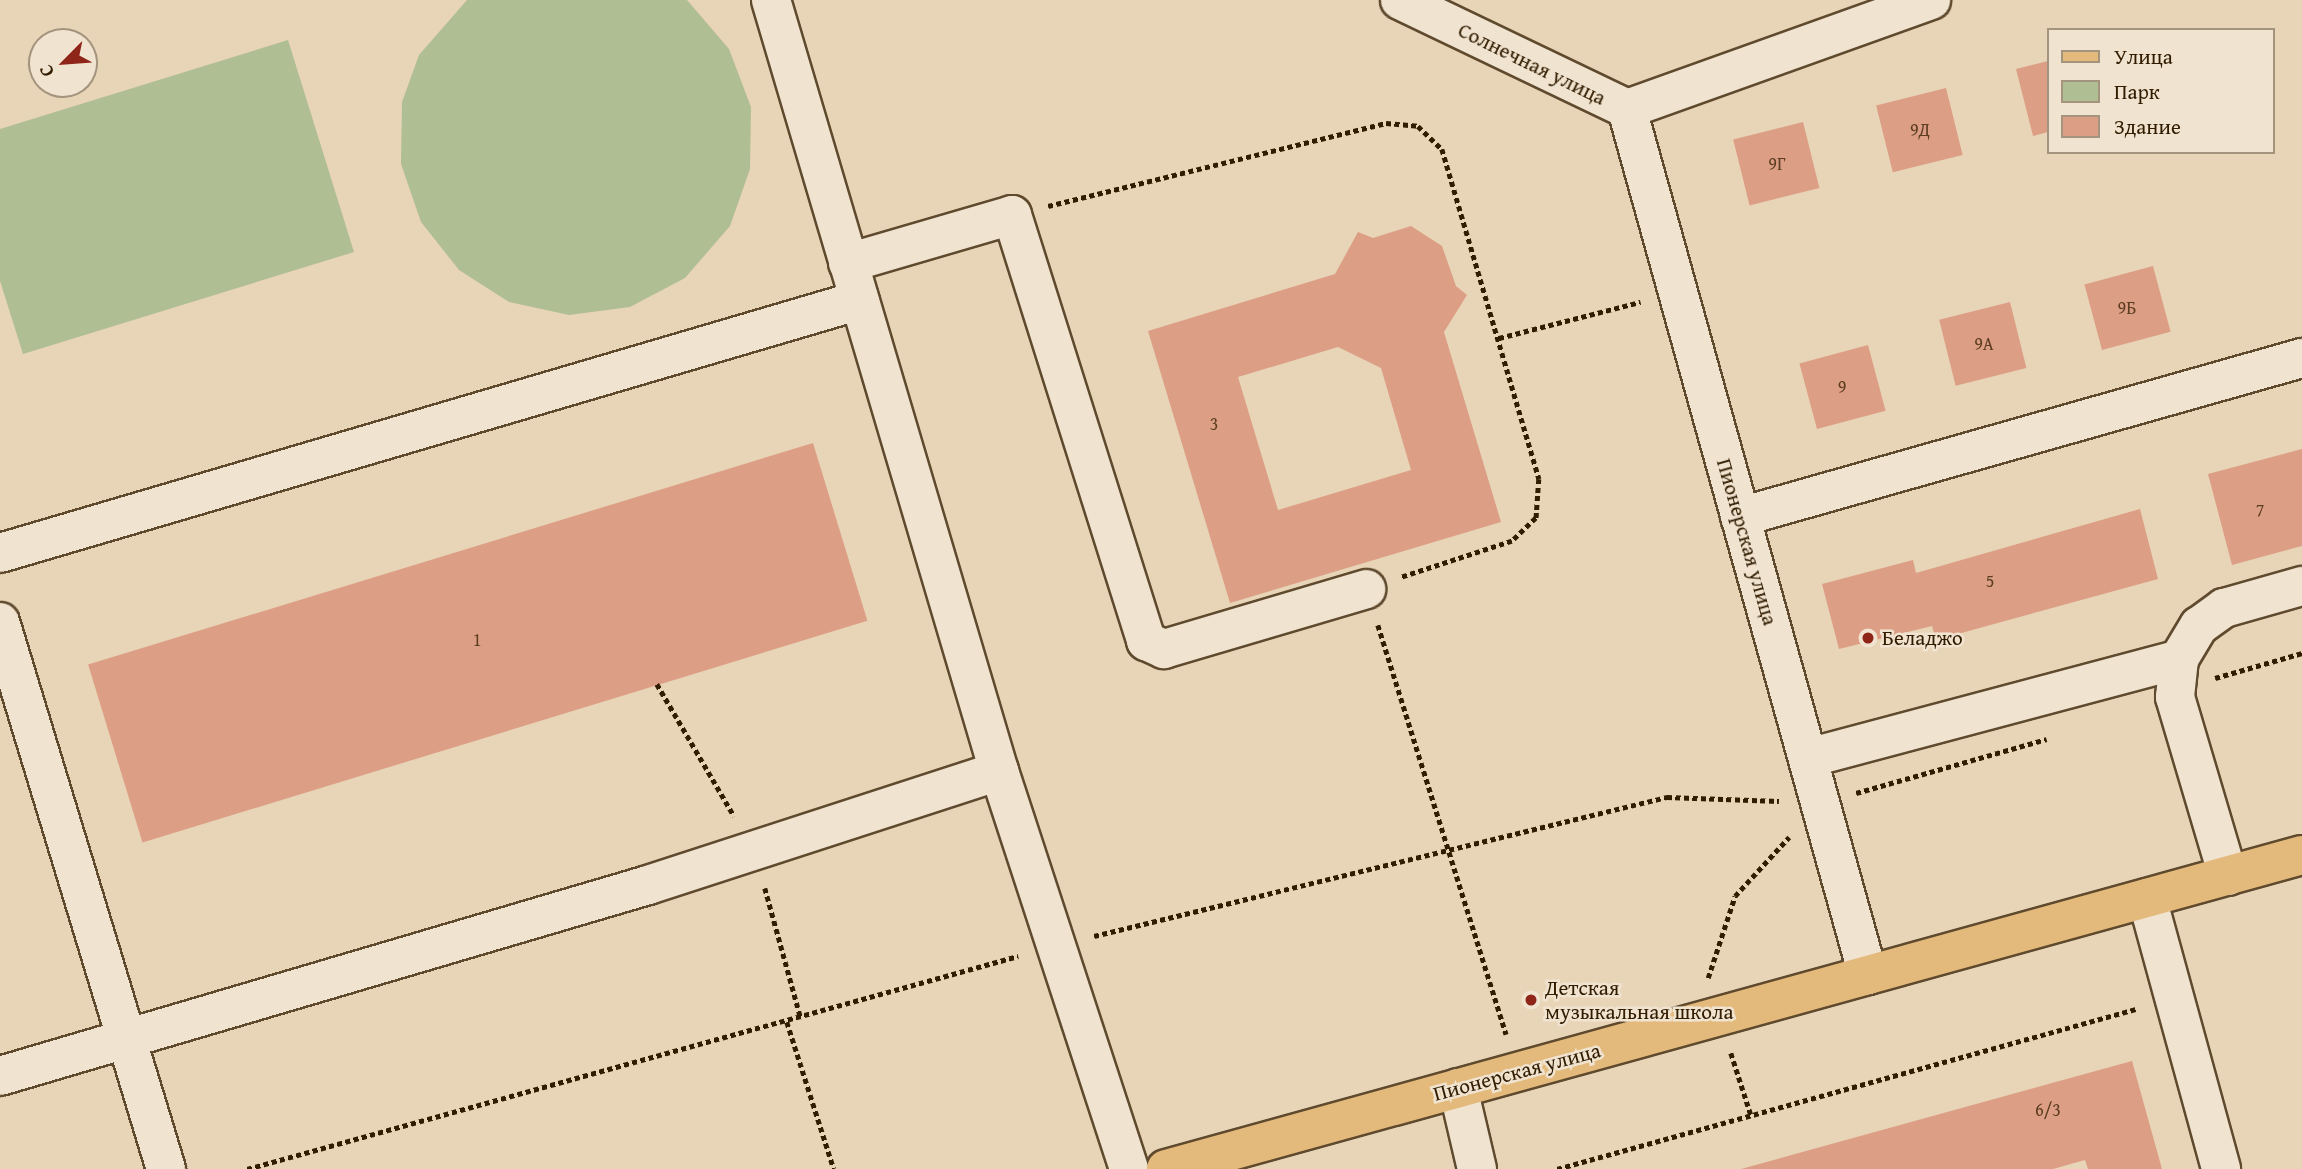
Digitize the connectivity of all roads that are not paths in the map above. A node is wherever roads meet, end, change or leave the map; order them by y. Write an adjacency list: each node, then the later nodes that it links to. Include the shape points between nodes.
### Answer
1 (771, 0): 5 (street)
2 (1400, 0): 4 (street, Солнечная улица)
3 (1931, 0): 4 (street)
4 (1627, 109): 8 (street, Пионерская улица)
5 (848, 263): 6 (street); 11 (street, via 1012,215 1146,641 1164,649)
6 (860, 300): 9 (street); 15 (street)
7 (2302, 358): 8 (street)
8 (1740, 517): 14 (street, Пионерская улица)
9 (0, 553)
10 (2302, 586): 13 (street, via 2224,608 2199,626)
11 (1366, 589)
12 (0, 622): 20 (street)
13 (2179, 660): 14 (street); 17 (street, via 2175,697)
14 (1808, 758): 19 (street, Пионерская улица)
15 (999, 771): 20 (street, via 662,881); 24 (street)
16 (2302, 855): 17 (main road, Пионерская улица)
17 (2228, 876): 18 (main road, Пионерская улица)
18 (2147, 898): 19 (main road, Пионерская улица); 27 (street)
19 (1868, 975): 22 (main road, Пионерская улица)
20 (126, 1036): 21 (street); 23 (street)
21 (0, 1076)
22 (1458, 1088): 25 (main road, Пионерская улица); 26 (street)
23 (166, 1169)
24 (1129, 1169)
25 (1166, 1169)
26 (1477, 1169)
27 (2221, 1169)

